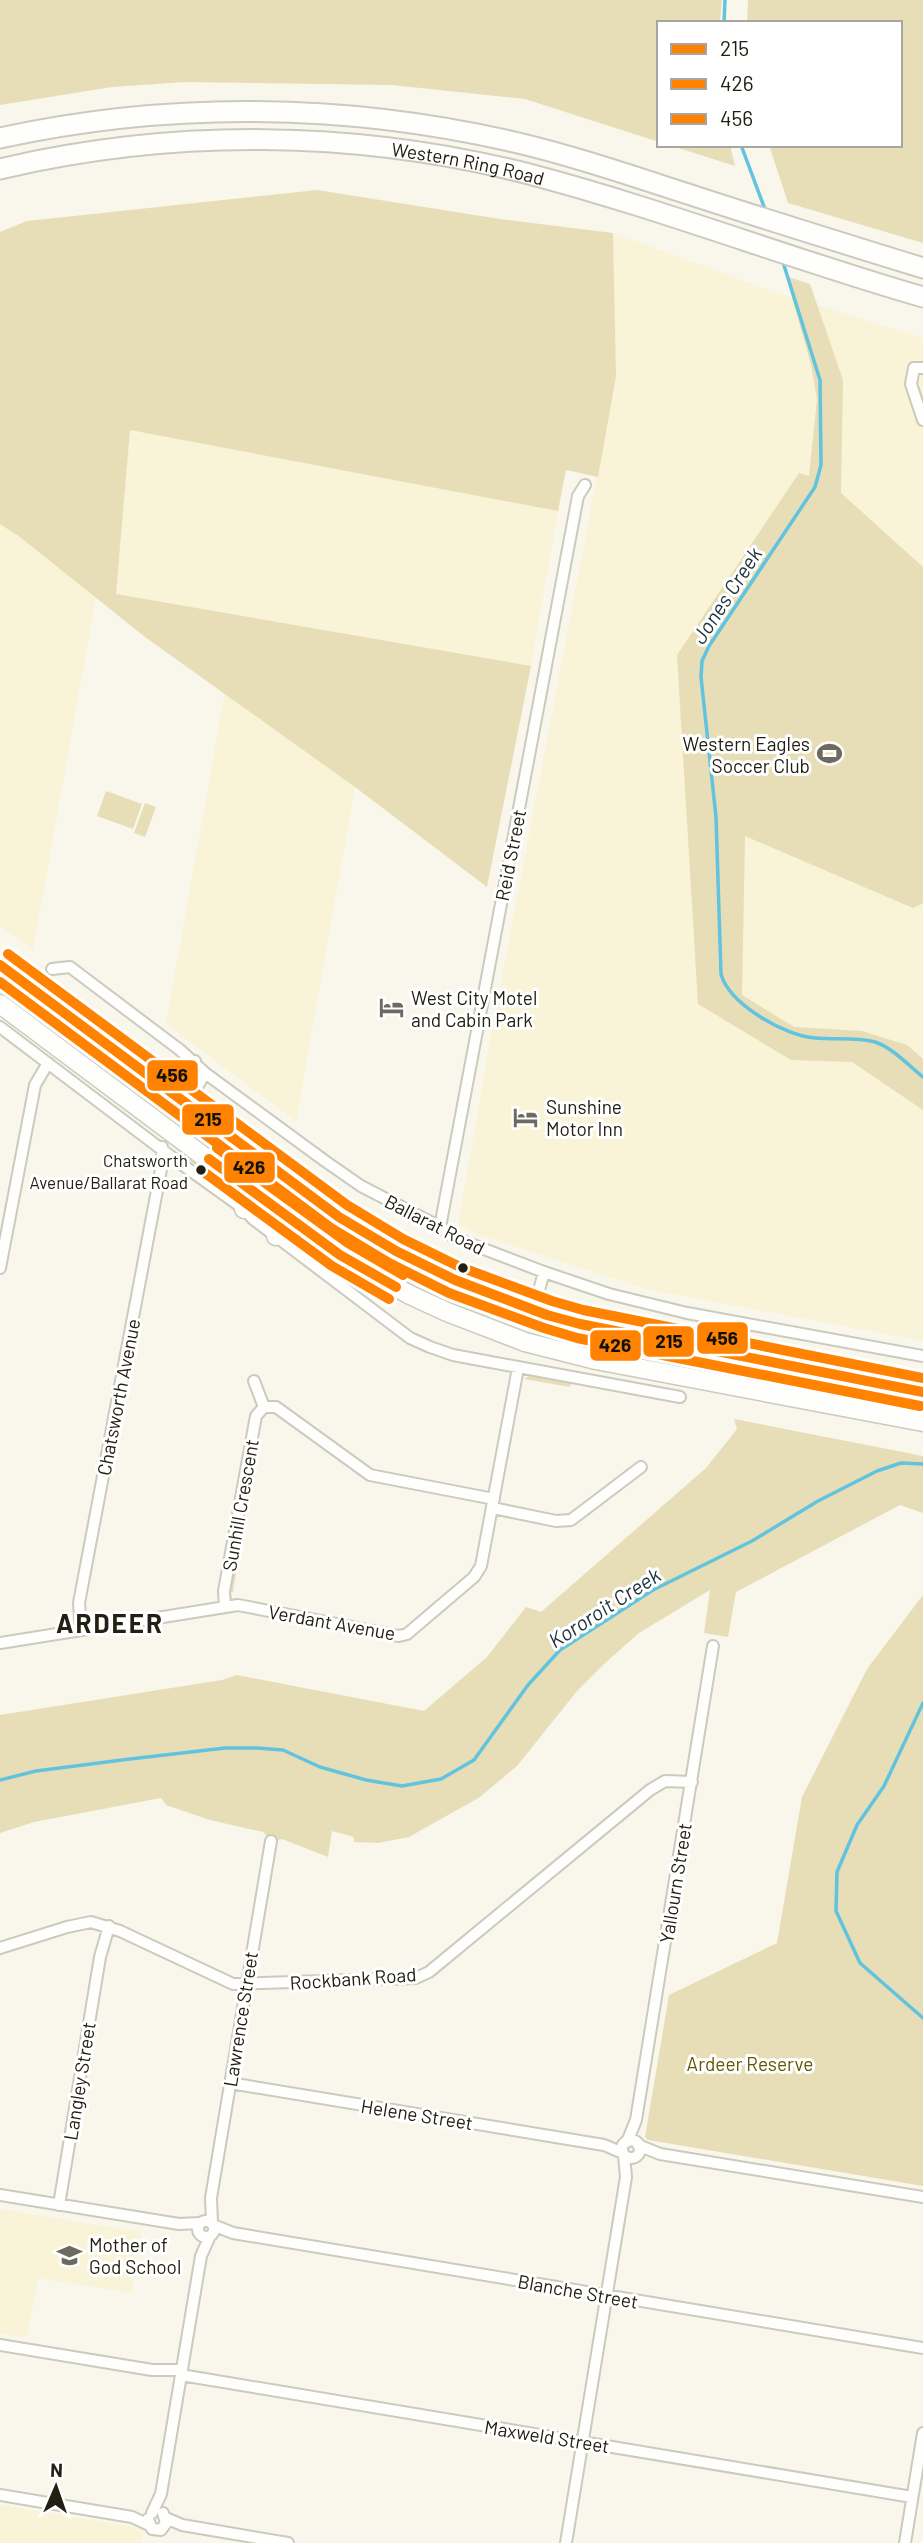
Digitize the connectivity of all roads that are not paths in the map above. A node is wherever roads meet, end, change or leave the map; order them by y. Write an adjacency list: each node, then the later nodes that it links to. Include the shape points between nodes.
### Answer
1 (110, 118): 2 (highway); 3 (highway, Western Ring Road); 5 (highway, Western Ring Road, via 258,111 406,122 527,146)
2 (0, 130)
3 (0, 138)
4 (5, 168): 6 (highway, Western Ring Road, via 97,150 203,140 367,145 527,174)
5 (923, 268)
6 (923, 297)
7 (923, 368): 8 (street, via 914,368 911,384)
8 (923, 420)
9 (585, 485): 23 (street, Reid Street, via 578,496)
10 (0, 965): 17 (highway)
11 (52, 969): 14 (street, Ballarat Road, via 70,967)
12 (0, 1004): 19 (highway)
13 (0, 1027): 15 (street)
14 (195, 1061): 16 (street, Ballarat Road); 17 (street)
15 (48, 1063): 20 (street); 25 (street, via 35,1085)
16 (205, 1073): 18 (street); 23 (street, Ballarat Road, via 362,1186)
17 (172, 1093): 18 (highway); 19 (highway, via 166,1109)
18 (187, 1105): 19 (highway); 27 (highway, via 397,1254)
19 (170, 1129): 20 (street, Chatsworth Avenue, via 174,1144); 21 (highway)
20 (164, 1156): 22 (street); 39 (street, Chatsworth Avenue, via 79,1604)
21 (271, 1207): 22 (highway); 24 (highway); 28 (highway, via 340,1255 408,1294)
22 (244, 1209): 24 (street)
23 (440, 1227): 26 (street, Ballarat Road, via 456,1238)
24 (276, 1236): 30 (street, via 410,1338 453,1355)
25 (0, 1268)
26 (544, 1272): 27 (street); 29 (street, Ballarat Road, via 687,1313)
27 (533, 1312): 28 (highway); 32 (highway, via 606,1331)
28 (525, 1342): 35 (highway, via 596,1360)
29 (923, 1356)
30 (518, 1368): 33 (street); 37 (street, Verdant Avenue)
31 (254, 1381): 34 (street)
32 (923, 1392)
33 (680, 1397)
34 (264, 1407): 37 (street, via 276,1406 370,1475); 38 (street, Sunhill Crescent, via 254,1424)
35 (923, 1422)
36 (640, 1467): 37 (street, via 571,1520 556,1521)
37 (493, 1504): 38 (street, Verdant Avenue, via 481,1566 474,1577 407,1634)
38 (225, 1606): 39 (street, Verdant Avenue)
39 (81, 1630): 40 (street, Verdant Avenue)
40 (0, 1643)
41 (713, 1646): 42 (street, Yallourn Street)
42 (691, 1786): 46 (street, Rockbank Road, via 657,1785 423,1975); 48 (street, Yallourn Street)
43 (271, 1841): 46 (street, Lawrence Street)
44 (105, 1925): 45 (street, via 84,1922); 46 (street, Rockbank Road, via 233,1984); 51 (street, Langley Street)
45 (0, 1948)
46 (246, 1984): 47 (street, Lawrence Street)
47 (230, 2083): 48 (street, Helene Street); 52 (street, Lawrence Street)
48 (631, 2149): 50 (street, Helene Street); 53 (street, Yallourn Street)
49 (0, 2195): 51 (street, Blanche Street)
50 (923, 2197)
51 (59, 2205): 52 (street, Blanche Street)
52 (205, 2229): 53 (street, Blanche Street); 56 (street, Lawrence Street)
53 (607, 2296): 55 (street, Blanche Street); 58 (street, Yallourn Street)
54 (0, 2345): 56 (street, Maxweld Street)
55 (923, 2348)
56 (181, 2375): 58 (street, Maxweld Street); 61 (street, Lawrence Street)
57 (923, 2433): 60 (street)
58 (582, 2442): 60 (street, Maxweld Street); 63 (street, Yallourn Street)
59 (0, 2495): 61 (street)
60 (912, 2497): 64 (street)
61 (157, 2522): 62 (street)
62 (288, 2543)
63 (566, 2543)
64 (905, 2543)

